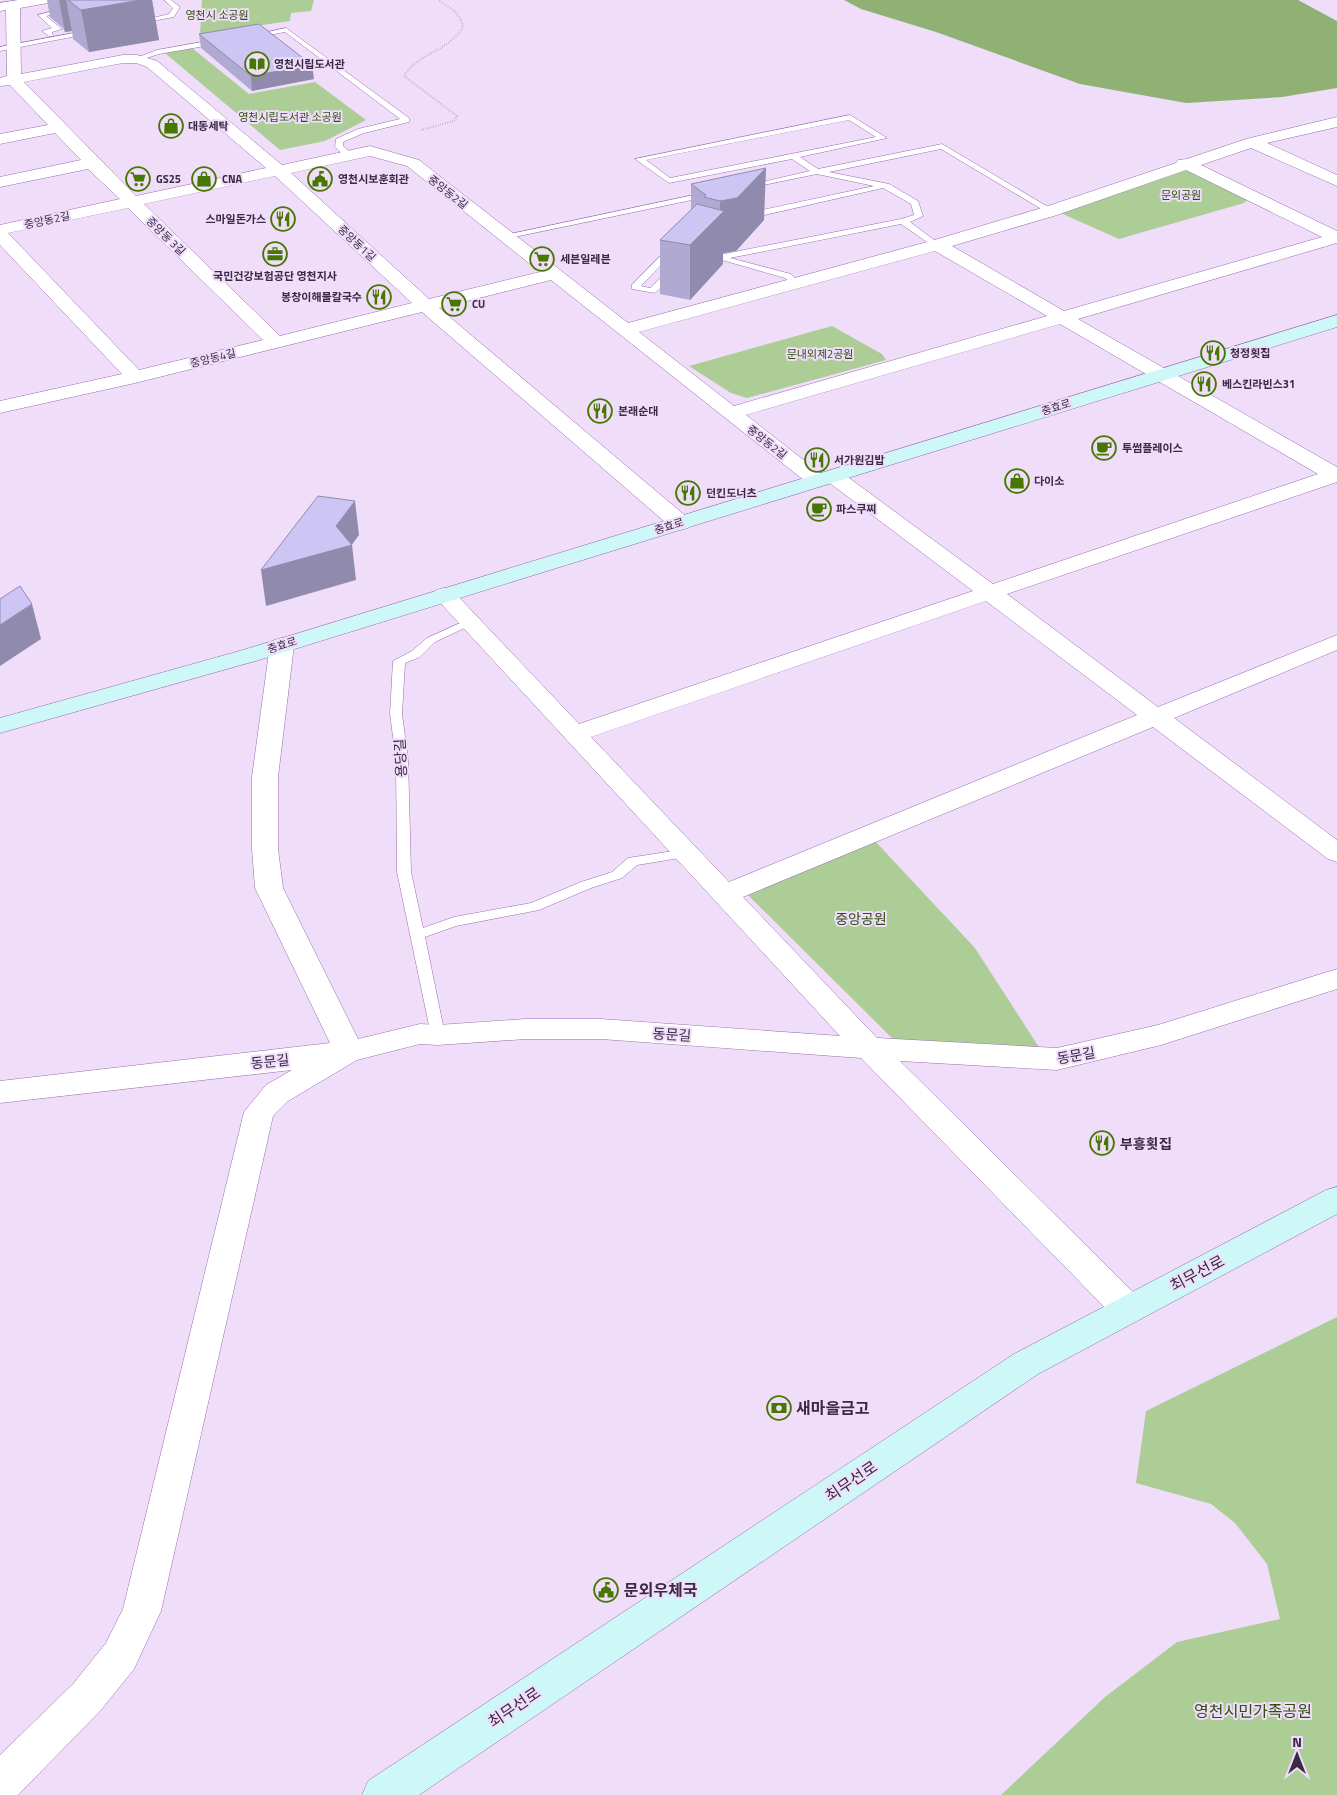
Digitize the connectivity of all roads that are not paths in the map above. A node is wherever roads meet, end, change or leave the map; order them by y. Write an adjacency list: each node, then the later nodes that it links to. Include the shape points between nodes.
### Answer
1 (44, 0): 3 (street)
2 (167, 0): 5 (lane, via 177,7 172,16)
3 (6, 6): 10 (street)
4 (79, 7): 7 (lane, via 40,15 58,29 46,31)
5 (133, 24)
6 (94, 31): 7 (lane)
7 (55, 38): 10 (lane)
8 (240, 38): 17 (lane, via 286,30 406,120 361,131 339,141 340,148)
9 (231, 39): 11 (lane, via 157,52)
10 (7, 48): 12 (street)
11 (137, 59): 12 (street); 21 (street, 중앙동1길, via 152,64)
12 (7, 81): 14 (street, 중앙동 3길)
13 (1335, 124): 16 (street)
14 (58, 128): 15 (street); 19 (street, 중앙동 3길)
15 (0, 139)
16 (1252, 142): 20 (street); 23 (street)
17 (350, 156): 21 (street, 중앙동2길); 34 (street, 중앙동2길, via 370,151 413,164)
18 (793, 156): 18 (lane, via 884,138 850,117 639,159 669,181); 22 (lane)
19 (92, 163): 24 (street); 28 (street, 중앙동 3길)
20 (1184, 163): 29 (street); 35 (street)
21 (279, 171): 28 (street, 중앙동2길); 41 (street, 중앙동1길)
22 (817, 172): 25 (lane); 26 (lane); 29 (lane, via 942,146)
23 (1337, 181)
24 (0, 182)
25 (886, 186): 30 (lane); 31 (lane, via 915,203 919,216)
26 (740, 188)
27 (721, 192): 34 (lane)
28 (131, 202): 32 (street, 중앙동2길); 45 (street, 중앙동 3길)
29 (1051, 210): 36 (street)
30 (734, 219)
31 (903, 221): 36 (lane); 37 (lane)
32 (0, 230)
33 (0, 235): 47 (street)
34 (505, 236): 39 (street, 중앙동2길)
35 (1337, 238): 42 (street)
36 (937, 245): 40 (street); 42 (street)
37 (719, 258): 38 (lane, via 681,246 635,287 652,290); 40 (lane, via 788,276)
38 (679, 265)
39 (554, 274): 41 (street, 중앙동4길); 44 (street, 중앙동2길)
40 (796, 284): 44 (street)
41 (424, 305): 45 (street, 중앙동4길); 52 (street, 중앙동1길)
42 (1064, 316): 46 (street); 49 (street)
43 (1337, 321): 46 (street, 충효로)
44 (625, 330): 49 (street, 중앙동2길)
45 (276, 342): 47 (street, 중앙동4길)
46 (1162, 375): 50 (street); 51 (street, 충효로)
47 (135, 377): 48 (street, 중앙동4길)
48 (0, 407)
49 (731, 414): 51 (street, 중앙동2길)
50 (1337, 475): 53 (street)
51 (825, 478): 52 (street, 충효로); 53 (street, 중앙동2길)
52 (680, 523): 54 (street, 충효로)
53 (990, 593): 58 (street, 중앙동2길); 60 (street)
54 (444, 595): 55 (street); 57 (street, 충효로)
55 (469, 622): 60 (street); 64 (lane, 용당길, via 431,640 416,654 399,660 396,714 402,759 404,872)
56 (1337, 642): 58 (street)
57 (282, 645): 59 (street, 충효로); 68 (street, via 265,777 269,888)
58 (1155, 716): 62 (street, 중앙동2길); 63 (street)
59 (0, 726)
60 (574, 734): 61 (street)
61 (686, 852): 63 (street); 64 (lane, via 633,861 617,875 534,907 454,922)
62 (1337, 853)
63 (726, 894): 67 (street)
64 (417, 935): 66 (lane, 용당길)
65 (1337, 979): 67 (street, 동문길, via 1161,1035 1057,1059)
66 (438, 1036): 67 (street, 동문길, via 526,1029 602,1029); 68 (street, 동문길, via 420,1034)
67 (870, 1048): 71 (street)
68 (349, 1051): 69 (street, 동문길); 72 (street, via 276,1093 259,1112 142,1611 120,1656 92,1690)
69 (0, 1092)
70 (1337, 1199): 71 (street, 최무선로)
71 (1128, 1309): 73 (street, 최무선로, via 1026,1364)
72 (0, 1784)
73 (383, 1795)

